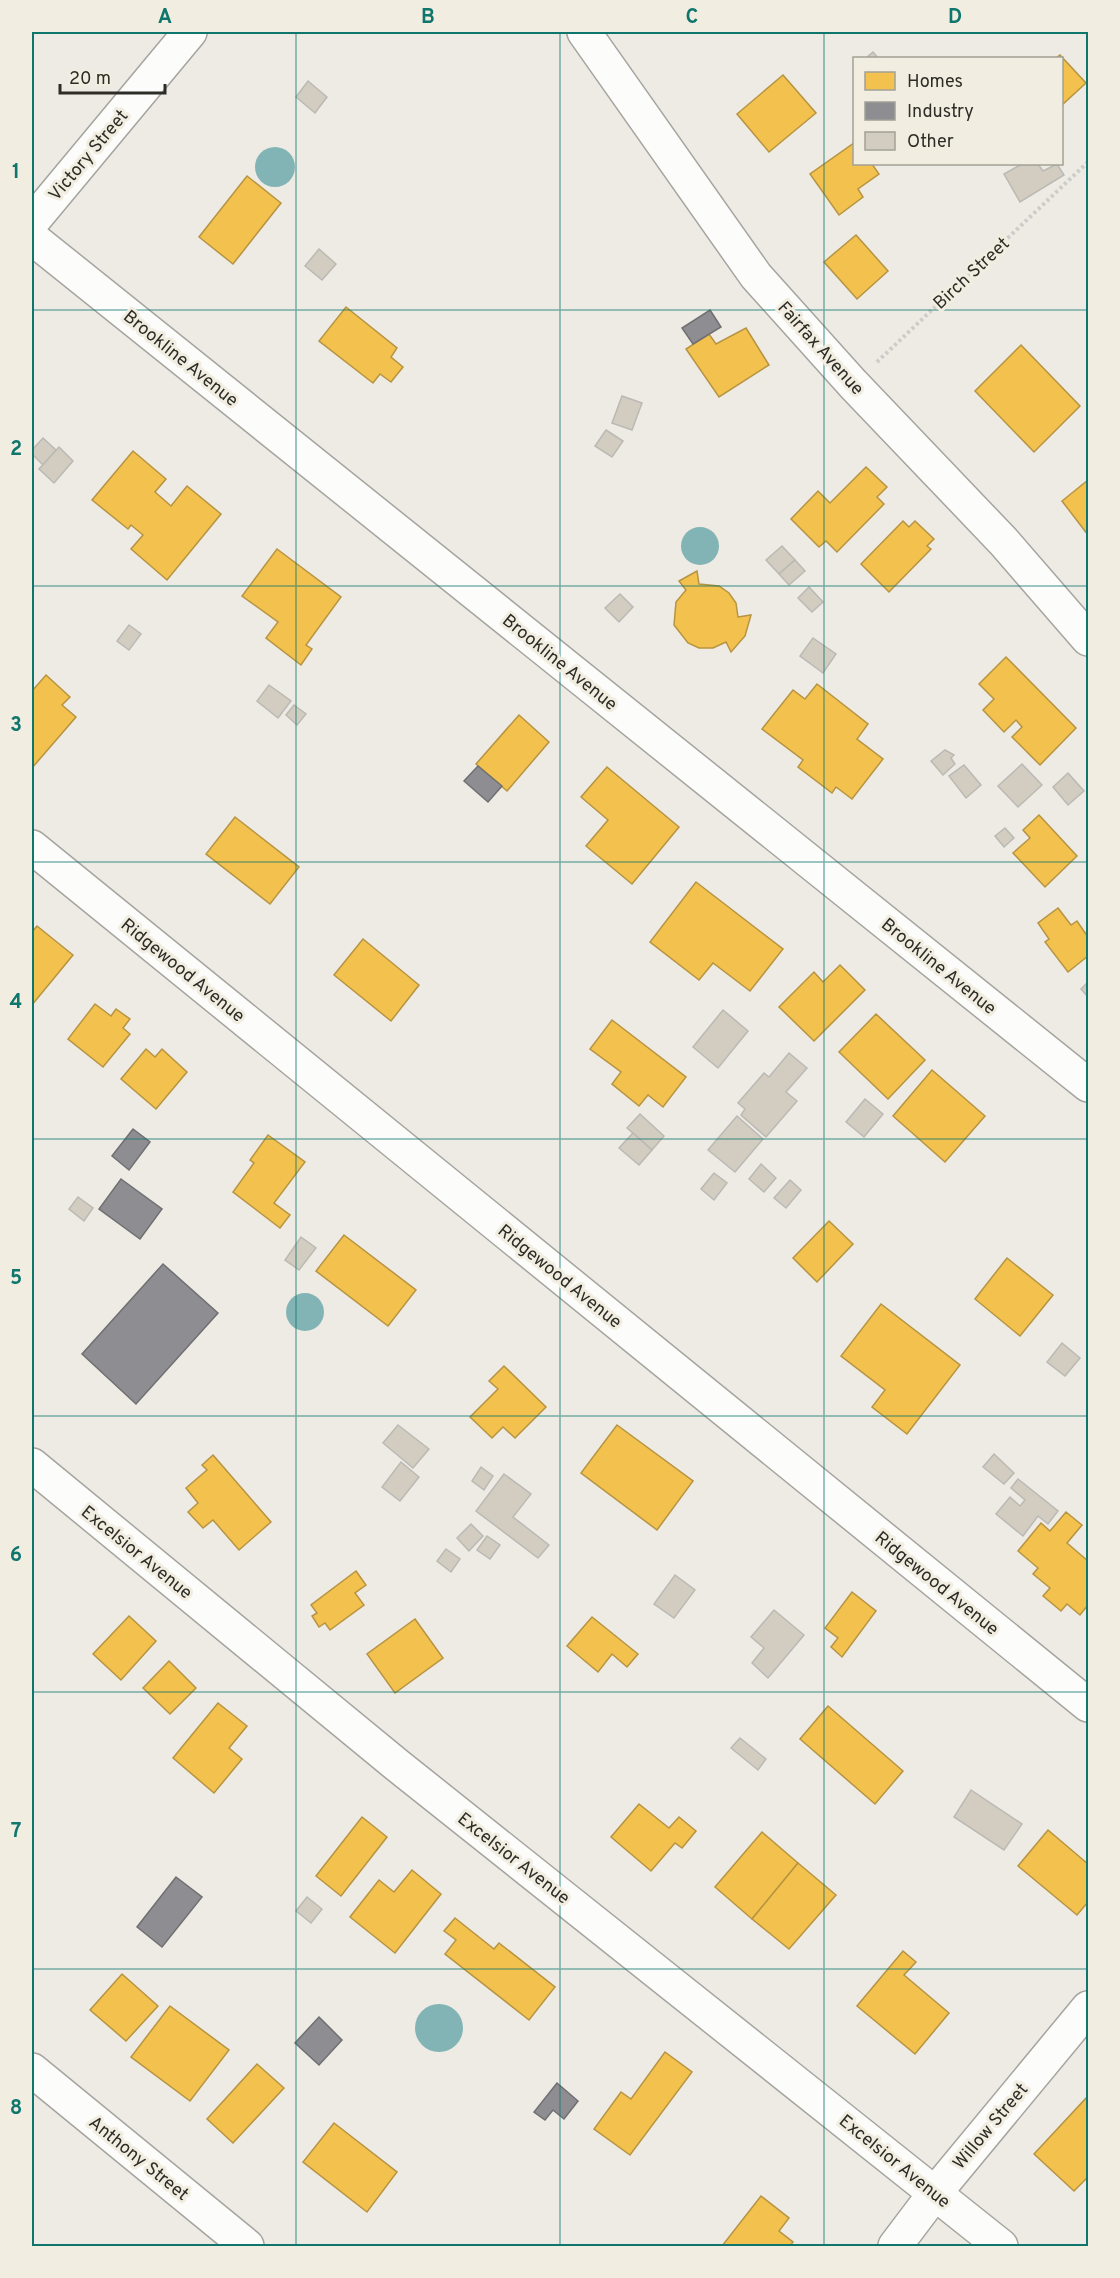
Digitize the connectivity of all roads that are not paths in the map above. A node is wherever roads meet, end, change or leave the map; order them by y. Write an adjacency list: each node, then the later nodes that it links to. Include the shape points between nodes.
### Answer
1 (189, 32): 3 (street, Victory Street)
2 (584, 32): 5 (street, Fairfax Avenue, via 756,276)
3 (32, 222)
4 (32, 238): 7 (street, Brookline Avenue)
5 (1089, 639)
6 (32, 847): 9 (street, Ridgewood Avenue)
7 (1089, 1085)
8 (32, 1465): 12 (street, Excelsior Avenue, via 397,1765)
9 (1089, 1705)
10 (1089, 2008): 12 (street, Willow Street)
11 (32, 2070): 13 (street, Anthony Street)
12 (935, 2193): 14 (street, Willow Street); 15 (street, Excelsior Avenue)
13 (247, 2247)
14 (895, 2247)
15 (1001, 2247)

